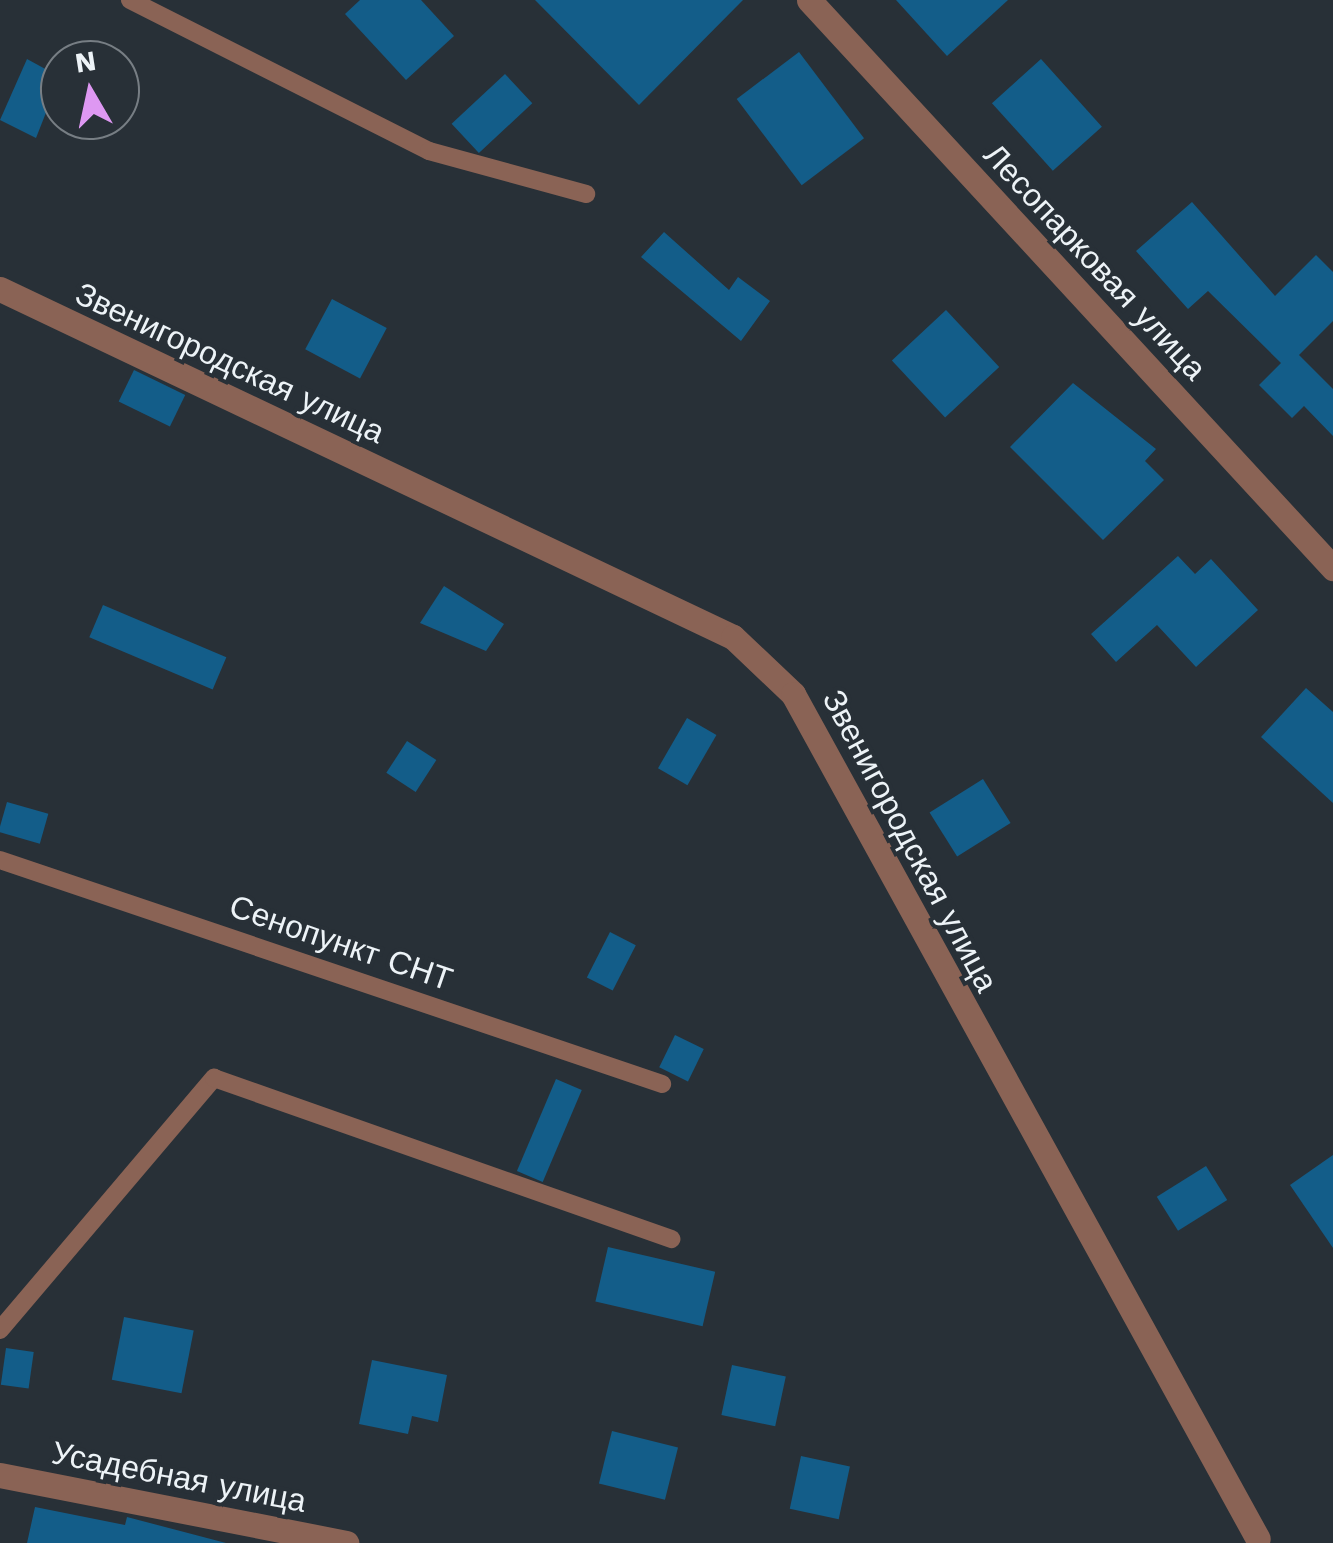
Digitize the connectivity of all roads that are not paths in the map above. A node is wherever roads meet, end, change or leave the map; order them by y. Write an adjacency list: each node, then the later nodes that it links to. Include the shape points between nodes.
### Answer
1 (130, 0): 3 (lane, via 430,151)
2 (809, 0): 5 (street, Лесопарковая улица)
3 (586, 194)
4 (0, 290): 11 (street, Звенигородская улица, via 732,637 793,694)
5 (1333, 568)
6 (0, 860): 7 (lane, Сенопункт СНТ)
7 (662, 1084)
8 (672, 1239): 9 (lane, via 214,1078)
9 (0, 1330)
10 (0, 1474): 12 (street, Усадебная улица)
11 (1258, 1539)
12 (346, 1543)

